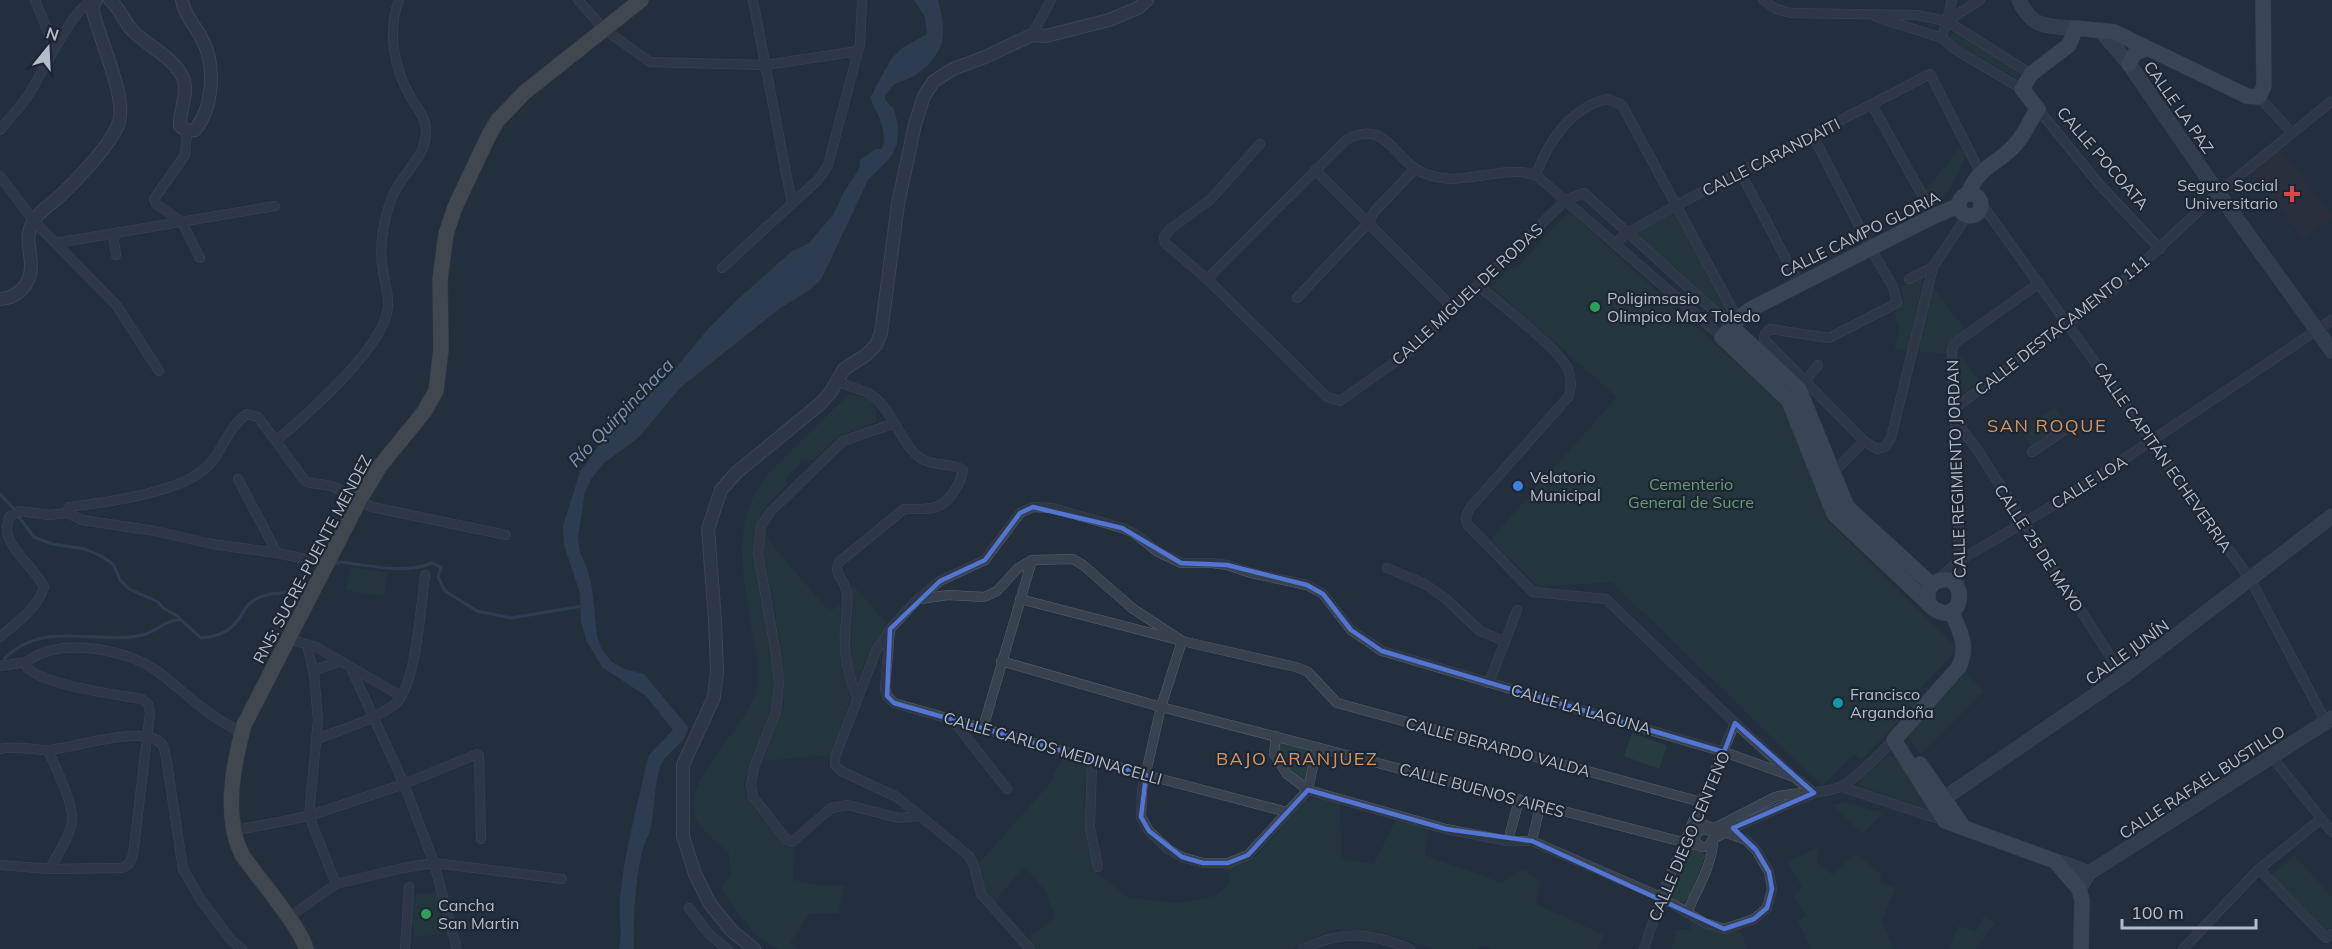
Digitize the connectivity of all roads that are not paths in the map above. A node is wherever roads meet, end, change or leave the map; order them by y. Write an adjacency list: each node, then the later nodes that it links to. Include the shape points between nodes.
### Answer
1 (35, 0): 25 (street)
2 (94, 0): 25 (street, via 85,4); 54 (street, via 92,7 119,97 119,122 110,140 67,190)
3 (110, 0): 36 (street, via 132,30 173,64 184,80 180,126)
4 (182, 0): 36 (street, via 205,45 211,74 202,122 195,130)
5 (399, 0): 89 (street, via 393,18 394,52 400,76 426,126 426,142 421,155 398,184 384,224 381,253 387,314 367,352)
6 (578, 0): 20 (street)
7 (641, 0): 20 (highway, RN5: SUCRE-PUENTE MENDEZ)
8 (753, 0): 28 (street)
9 (862, 0): 26 (street)
10 (1051, 0): 22 (street)
11 (1147, 0): 22 (street, via 1109,20 1046,36)
12 (1763, 0): 17 (street, via 1791,13)
13 (1952, 0): 18 (street)
14 (1980, 0): 18 (street)
15 (2019, 0): 19 (main road, via 2025,14 2046,27)
16 (2263, 0): 31 (main road, via 2264,86)
17 (1866, 14): 18 (street, via 1916,15); 23 (street)
18 (1947, 21): 23 (street); 29 (street)
19 (2076, 28): 21 (main road); 29 (main road, via 2069,45)
20 (604, 29): 28 (street, via 650,62); 95 (highway, RN5: SUCRE-PUENTE MENDEZ, via 525,92 489,135 455,207 444,244 436,391)
21 (2100, 30): 24 (main road, via 2114,32); 27 (main road, CALLE LA PAZ)
22 (1032, 35): 82 (street, via 954,69 933,81 924,96 898,204 881,333 876,345 844,369)
23 (1942, 38): 30 (street)
24 (2146, 49): 27 (main road, via 2135,53); 31 (main road, via 2247,96)
25 (55, 50): 35 (street, via 26,98)
26 (858, 51): 28 (street); 49 (street, via 828,165 819,180)
27 (2129, 64): 46 (main road, CALLE LA PAZ)
28 (766, 65): 49 (street)
29 (2031, 74): 30 (main road)
30 (2022, 89): 34 (main road, CALLE POCOATA)
31 (2259, 97): 37 (street)
32 (2332, 100): 37 (street, CALLE DESTACAMENTO 111)
33 (1872, 105): 38 (street, CALLE CARANDAITI); 42 (street, CALLE CARANDAITI, via 1930,74); 53 (street)
34 (2038, 109): 42 (main road, via 2015,145); 62 (street, CALLE POCOATA, via 2099,184)
35 (0, 130)
36 (187, 131): 55 (street, via 185,155 154,199)
37 (2291, 132): 46 (street, CALLE DESTACAMENTO 111)
38 (1812, 134): 43 (street, CALLE CARANDAITI); 61 (street)
39 (1260, 144): 67 (street, via 1210,200 1164,237)
40 (1316, 170): 41 (street, via 1346,140 1369,132 1384,137); 56 (street); 67 (street)
41 (1415, 170): 44 (street, via 1445,179 1517,172); 56 (street)
42 (1980, 172): 47 (main road, via 1975,178)
43 (1741, 173): 50 (street, CALLE CARANDAITI); 70 (street)
44 (1536, 175): 48 (street); 50 (street, via 1553,138 1584,107 1607,99 1622,105)
45 (0, 176): 54 (street)
46 (2218, 193): 62 (street, CALLE DESTACAMENTO 111); 78 (main road, CALLE LA PAZ)
47 (1975, 198): 52 (main road, via 1960,199); 52 (main road, via 1978,214); 69 (street, CALLE CAPITÁN ECHEVERRIA)
48 (1566, 200): 57 (street, via 1584,194); 60 (street); 71 (street, CALLE MIGUEL DE RODAS)
49 (792, 204): 66 (street)
50 (1677, 205): 57 (street, CALLE CARANDAITI); 77 (street)
51 (275, 206): 55 (street)
52 (1962, 211): 53 (main road, CALLE CAMPO GLORIA); 65 (street)
53 (1934, 216): 61 (main road, CALLE CAMPO GLORIA)
54 (33, 220): 59 (street); 73 (street, via 28,234 28,279 20,293)
55 (182, 222): 58 (street); 64 (street)
56 (1368, 223): 72 (street); 74 (street)
57 (1627, 233): 60 (street, CALLE CARANDAITI); 77 (street)
58 (113, 234): 59 (street); 63 (street)
59 (56, 243): 81 (street, via 117,306)
60 (1616, 243): 77 (street)
61 (1871, 249): 70 (main road, CALLE CAMPO GLORIA); 83 (street, via 1893,287 1897,303 1829,338 1770,329 1765,334 1764,339)
62 (2160, 249): 76 (street, CALLE DESTACAMENTO 111)
63 (116, 255)
64 (200, 258)
65 (1933, 267): 68 (street); 90 (street, via 1891,438 1885,447 1877,449)
66 (722, 268)
67 (1207, 279): 74 (street, CALLE MIGUEL DE RODAS, via 1334,400 1344,399 1409,352)
68 (1909, 279)
69 (2039, 283): 76 (street, CALLE CAPITÁN ECHEVERRIA); 85 (street, CALLE REGIMIENTO JORDAN, via 1955,343)
70 (1799, 284): 77 (main road, CALLE CAMPO GLORIA)
71 (1478, 285): 74 (street, CALLE MIGUEL DE RODAS); 134 (street, via 1561,358 1571,376 1571,387 1569,396 1470,508 1467,524 1533,592 1606,599)
72 (1297, 298)
73 (0, 299)
74 (1454, 309)
75 (2332, 320): 78 (street, CALLE LOA)
76 (2067, 323): 85 (street, CALLE DESTACAMENTO 111); 91 (street, CALLE CAPITÁN ECHEVERRIA)
77 (1730, 327): 83 (main road); 84 (main road)
78 (2317, 330): 79 (main road, CALLE LA PAZ); 91 (street, CALLE LOA)
79 (2332, 351)
80 (1818, 365): 83 (street)
81 (159, 371)
82 (838, 381): 87 (street, via 873,396); 196 (street, via 819,404 721,490 708,529 717,671 714,697 683,765 683,836 710,904 732,931)
83 (1803, 384): 84 (street); 90 (street); 93 (main road)
84 (1789, 401): 111 (main road, via 1834,514)
85 (1955, 408): 86 (street, CALLE REGIMIENTO JORDAN)
86 (1955, 420): 98 (street, CALLE 25 DE MAYO); 102 (street, CALLE REGIMIENTO JORDAN)
87 (895, 423): 129 (street, via 914,453 935,464 956,466 963,470 962,478 944,504 924,510 904,508 836,568 846,584 845,633 850,681); 160 (street, via 843,441 771,511 761,526 758,553 779,683 776,712 751,784 753,797 792,842 831,808 848,805 900,818)
88 (2073, 424): 92 (street)
89 (276, 441): 95 (street, via 306,482 332,486); 96 (street, via 258,417 247,414 234,425 202,471 164,489 69,507)
90 (1864, 441): 93 (street)
91 (2153, 441): 98 (street, CALLE LOA); 106 (street, CALLE CAPITÁN ECHEVERRIA)
92 (2032, 452)
93 (1833, 473): 107 (main road, via 1847,507)
94 (238, 479): 100 (street)
95 (359, 501): 99 (street); 103 (highway, RN5: SUCRE-PUENTE MENDEZ)
96 (67, 513): 100 (street, via 82,520); 115 (street, via 20,511 9,517 7,531 11,542 44,587 24,617)
97 (2332, 516): 106 (main road, CALLE JUNÍN)
98 (2023, 523): 102 (street, CALLE LOA); 126 (street, CALLE 25 DE MAYO)
99 (506, 535)
100 (277, 553): 103 (street)
101 (1032, 560): 109 (street); 110 (street, via 1017,569 997,591 984,597 948,595); 117 (street, via 1073,559 1132,608)
102 (1960, 560): 107 (street, CALLE LOA); 108 (street, CALLE REGIMIENTO JORDAN)
103 (329, 564): 116 (highway, RN5: SUCRE-PUENTE MENDEZ)
104 (1387, 568): 118 (street, via 1425,584 1480,631)
105 (425, 576): 128 (street, via 414,665)
106 (2250, 579): 126 (main road, CALLE JUNÍN); 133 (street, CALLE CAPITÁN ECHEVERRIA)
107 (1934, 583): 108 (main road, via 1947,580); 111 (main road, via 1927,595)
108 (1959, 591): 113 (main road, via 1959,602)
109 (1020, 599): 117 (street); 121 (street)
110 (917, 600): 114 (street, CALLE LA LAGUNA); 127 (street, CALLE LA LAGUNA, via 940,581 985,560 1020,513 1033,507 1052,508 1134,533 1158,552 1181,563 1227,565 1307,585 1323,594 1351,630 1382,651)
111 (1930, 605): 113 (main road, via 1938,612)
112 (1517, 610): 118 (street)
113 (1951, 611): 139 (main road, via 1964,639 1959,667)
114 (890, 629): 129 (street, CALLE LA LAGUNA); 132 (street, CALLE CARLOS MEDINACELLI, via 887,696 894,703)
115 (0, 637)
116 (288, 639): 119 (street); 136 (highway, RN5: SUCRE-PUENTE MENDEZ)
117 (1182, 641): 130 (street); 155 (street, CALLE BERARDO VALDA, via 1296,667 1308,672 1337,703)
118 (1504, 641): 127 (street)
119 (307, 645): 120 (street); 125 (street)
120 (340, 661): 124 (street); 125 (street)
121 (1001, 661): 130 (street, CALLE BUENOS AIRES); 135 (street)
122 (27, 662): 123 (street); 136 (street, via 35,655 77,647 140,661 225,725); 137 (street, via 33,673 69,685 142,699 150,713)
123 (0, 666)
124 (351, 668): 128 (street); 131 (street)
125 (313, 671): 140 (street)
126 (2123, 676): 156 (main road, CALLE JUNÍN)
127 (1489, 683): 144 (street, CALLE LA LAGUNA)
128 (401, 696): 131 (street, via 396,704)
129 (856, 696): 160 (street, CALLE LA LAGUNA, via 835,765 897,797)
130 (1161, 707): 138 (street, CALLE BUENOS AIRES); 147 (street)
131 (372, 717): 140 (street); 149 (street)
132 (952, 719): 135 (street, CALLE CARLOS MEDINACELLI); 151 (street)
133 (2329, 720): 145 (main road, CALLE RAFAEL BUSTILLO)
134 (1735, 723): 144 (street, CALLE DIEGO CENTENO); 148 (street)
135 (983, 728): 146 (street, CALLE CARLOS MEDINACELLI)
136 (242, 732): 165 (highway, RN5: SUCRE-PUENTE MENDEZ, via 235,765)
137 (146, 736): 143 (street, via 110,737); 179 (street, via 129,864 122,868); 191 (street, via 163,745 183,869 219,924)
138 (1276, 736): 141 (street, CALLE BUENOS AIRES); 152 (street, via 1274,754 1287,774)
139 (1897, 737): 150 (street); 156 (main road)
140 (317, 739): 159 (street)
141 (1317, 747): 152 (street); 154 (street, CALLE BUENOS AIRES)
142 (0, 749): 143 (street)
143 (48, 750): 179 (street, via 72,820)
144 (1725, 752): 148 (street, CALLE LA LAGUNA); 155 (street, CALLE DIEGO CENTENO)
145 (2272, 757): 161 (street); 181 (main road, CALLE RAFAEL BUSTILLO)
146 (1092, 760): 147 (street, CALLE CARLOS MEDINACELLI); 178 (street, via 1090,828)
147 (1146, 775): 158 (street, CALLE CARLOS MEDINACELLI); 158 (street, via 1141,817 1149,831 1168,849 1203,863 1228,863 1248,855)
148 (1794, 777): 153 (street)
149 (404, 784): 159 (street); 170 (street, via 477,754); 176 (street)
150 (1842, 787): 153 (street); 163 (street)
151 (1006, 789)
152 (1308, 790): 158 (street); 171 (street, via 1446,829)
153 (1814, 793): 168 (street); 169 (street, via 1775,797)
154 (1518, 800): 157 (street, CALLE BUENOS AIRES); 171 (street)
155 (1701, 802): 162 (street, CALLE DIEGO CENTENO)
156 (1939, 802): 163 (main road); 164 (main road)
157 (1540, 806): 172 (street); 173 (street, CALLE BUENOS AIRES)
158 (1287, 812)
159 (309, 816): 165 (street); 183 (street)
160 (919, 816): 197 (street, via 969,856 981,894)
161 (2321, 819): 166 (street); 180 (street)
162 (1694, 821): 169 (street); 173 (street, CALLE DIEGO CENTENO)
163 (1945, 821): 164 (main road)
164 (1964, 828): 175 (main road)
165 (233, 831): 189 (highway, RN5: SUCRE-PUENTE MENDEZ, via 242,855)
166 (2332, 832)
167 (1696, 833): 169 (street, via 1704,829); 173 (street); 174 (street, via 1695,841)
168 (1726, 833): 169 (street); 188 (street, via 1746,840 1769,872 1772,889 1767,908 1754,919 1724,928)
169 (1713, 835): 174 (street, via 1708,847); 188 (street, via 1712,850)
170 (481, 839)
171 (1508, 841): 172 (street)
172 (1532, 841): 186 (street)
173 (1684, 843): 174 (street, CALLE BUENOS AIRES); 186 (street, CALLE DIEGO CENTENO)
174 (1702, 847)
175 (2055, 861): 181 (main road); 185 (main road)
176 (434, 863): 182 (street); 183 (street); 194 (street)
177 (0, 865): 179 (street)
178 (1098, 867)
179 (50, 869)
180 (2259, 869): 190 (street); 202 (street)
181 (2090, 873): 185 (main road)
182 (562, 879)
183 (336, 884): 189 (street)
184 (409, 887): 193 (street)
185 (2079, 889): 201 (main road)
186 (1661, 897): 188 (street); 200 (street, CALLE DIEGO CENTENO)
187 (689, 908): 195 (street, via 709,934)
188 (1687, 913)
189 (288, 918): 192 (highway, RN5: SUCRE-PUENTE MENDEZ)
190 (2329, 936)
191 (242, 949)
192 (306, 949)
193 (405, 949)
194 (457, 949)
195 (727, 949)
196 (754, 949)
197 (1030, 949)
198 (1303, 949): 199 (street, via 1341,935 1368,935)
199 (1410, 949)
200 (1644, 949)
201 (2081, 949)
202 (2183, 949)

